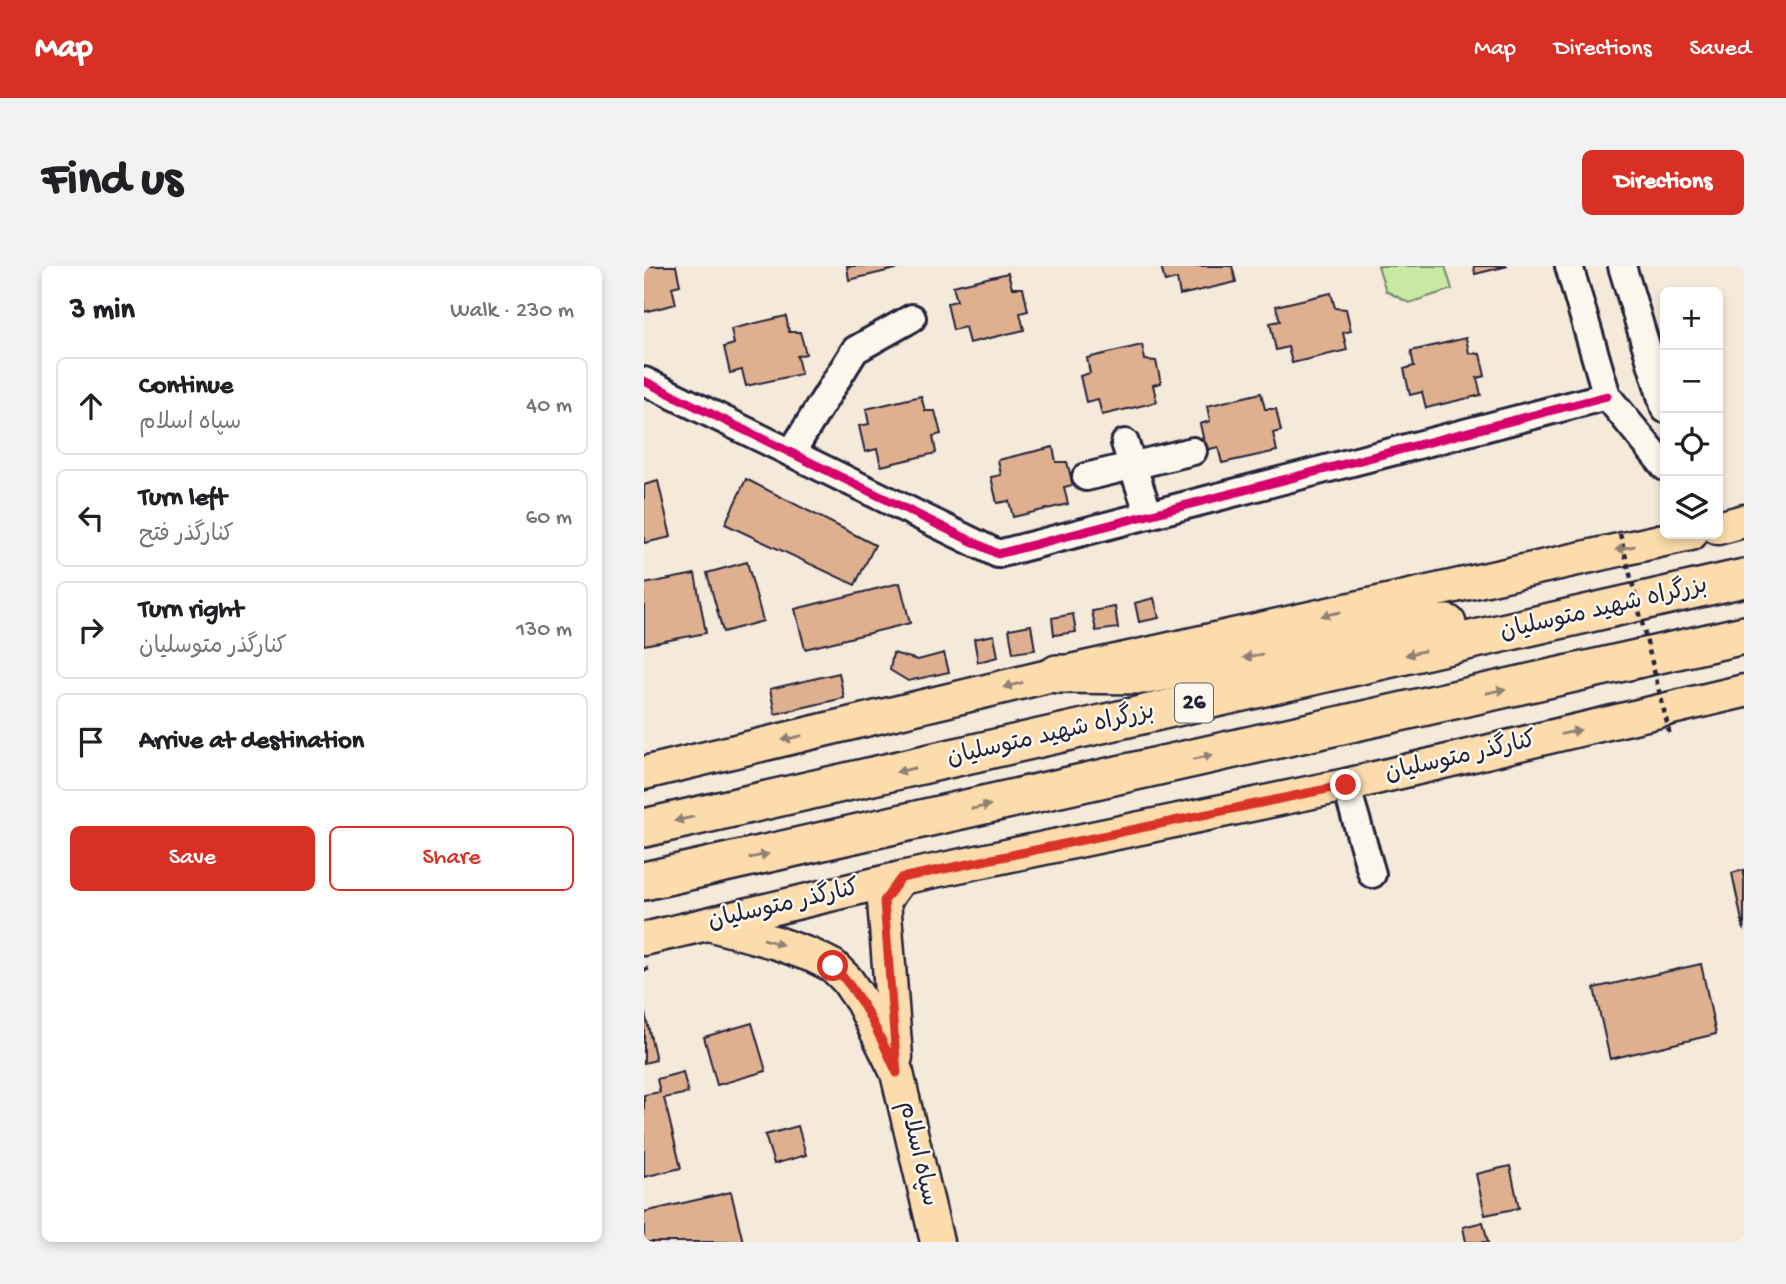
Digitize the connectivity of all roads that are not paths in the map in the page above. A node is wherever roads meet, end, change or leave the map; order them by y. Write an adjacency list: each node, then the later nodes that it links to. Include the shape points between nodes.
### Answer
1 (1569, 266): 6 (street)
2 (1622, 266): 5 (street)
3 (912, 318): 8 (street, via 855,350)
4 (644, 381): 8 (street)
5 (1660, 392)
6 (1607, 396): 10 (street); 12 (street)
7 (1193, 451): 9 (street)
8 (791, 453): 12 (street, via 999,554)
9 (1129, 455): 11 (street); 12 (street)
10 (1660, 461)
11 (1086, 477)
12 (1149, 515)
13 (1744, 521): 14 (main road)
14 (1723, 527)
15 (1668, 539): 19 (main road, one-way to 19)
16 (1744, 578): 17 (highway, بزرگراه شهید متوسلیان / 26)
17 (1588, 614): 19 (highway, one-way to 19, via 1427,625 1146,675); 23 (highway, بزرگراه شهید متوسلیان / 26, one-way to 23)
18 (1744, 635): 26 (highway, one-way to 18)
19 (1057, 674): 21 (main road, one-way to 21)
20 (1744, 691): 22 (main road, کنارگذر متوسلیان, one-way to 20)
21 (644, 772)
22 (1346, 785): 24 (street); 25 (main road, کنارگذر متوسلیان)
23 (644, 828)
24 (1372, 874)
25 (901, 878): 27 (main road, کنارگذر متوسلیان); 29 (main road, via 884,901)
26 (644, 881)
27 (708, 924): 28 (main road, کنارگذر متوسلیان); 29 (main road, سپاه اسلام, one-way to 29, via 777,943 833,966 862,1002)
28 (647, 953)
29 (897, 1073): 30 (main road, سپاه اسلام)
30 (937, 1242)

